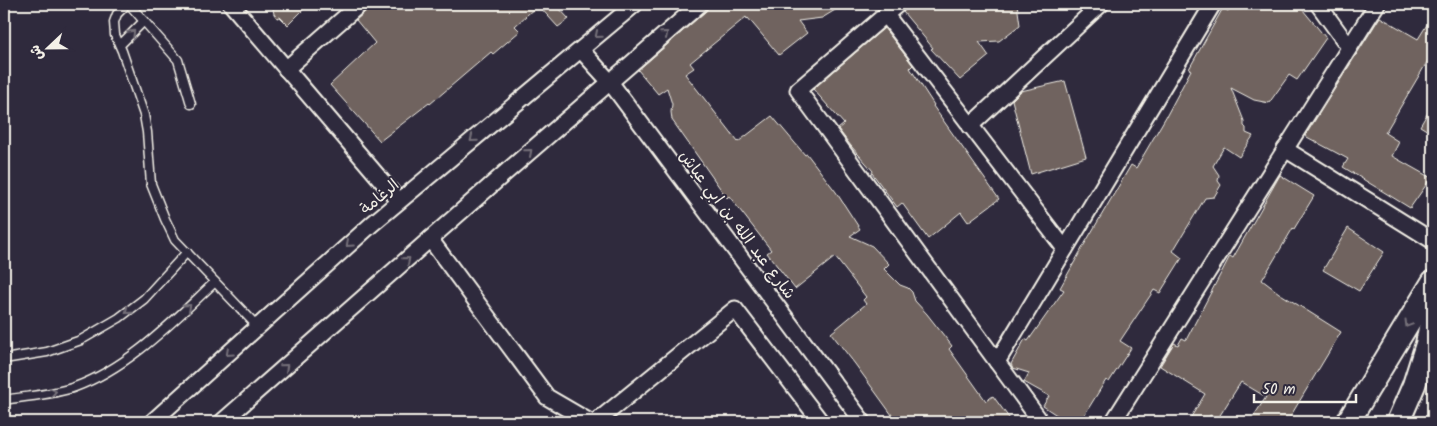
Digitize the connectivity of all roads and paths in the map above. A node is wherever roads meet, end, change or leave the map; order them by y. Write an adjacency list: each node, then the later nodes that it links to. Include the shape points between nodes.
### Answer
1 (128, 4): 12 (lane); 13 (lane, via 117,14 114,22)
2 (231, 4): 16 (street)
3 (360, 4): 16 (street)
4 (635, 4): 15 (street, الرغامة, one-way to 15)
5 (700, 4): 17 (street, one-way to 5)
6 (898, 4): 11 (street)
7 (1101, 4): 19 (street)
8 (1213, 4): 24 (street)
9 (1318, 4): 14 (street)
10 (1377, 4): 14 (street)
11 (886, 15): 19 (street); 31 (street, via 798,90)
12 (144, 21): 13 (lane, one-way to 12); 18 (lane, via 178,60)
13 (120, 45): 25 (lane, via 144,115 151,184 175,240)
14 (1349, 47): 20 (street)
15 (580, 50): 17 (street, شارع عبد الله بن ابي عياش); 21 (street, الرغامة, one-way to 21)
16 (286, 69): 21 (street)
17 (610, 82): 22 (street, one-way to 17); 38 (street, شارع عبد الله بن ابي عياش)
18 (191, 104)
19 (970, 126): 24 (street)
20 (1285, 149): 23 (street); 40 (street)
21 (399, 202): 29 (street, الرغامة, one-way to 29)
22 (430, 239): 34 (street, one-way to 22); 35 (street, via 547,397)
23 (1433, 241)
24 (1065, 249): 31 (street)
25 (187, 252): 26 (lane); 30 (lane, one-way to 30, via 144,298 119,318 81,340 56,349)
26 (215, 282): 29 (lane); 32 (lane, one-way to 26, via 75,387 106,372 150,342)
27 (1433, 282): 41 (main road, one-way to 41)
28 (1433, 312): 42 (main road, via 1414,385)
29 (258, 327): 33 (street, الرغامة, one-way to 33)
30 (4, 359)
31 (997, 362): 39 (street)
32 (4, 400)
33 (152, 422)
34 (222, 422)
35 (590, 422)
36 (596, 422): 37 (street, via 735,309)
37 (821, 422)
38 (863, 422)
39 (1041, 422)
40 (1113, 422)
41 (1348, 422)
42 (1398, 422)

